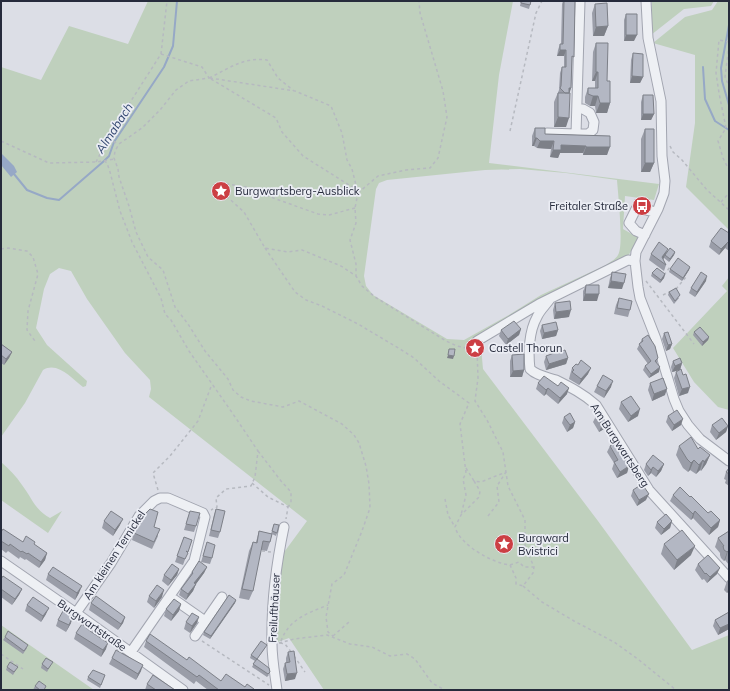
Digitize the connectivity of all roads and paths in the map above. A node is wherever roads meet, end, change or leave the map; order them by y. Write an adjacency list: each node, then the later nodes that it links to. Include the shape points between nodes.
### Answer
1 (167, 1): 8 (path)
2 (419, 1): 25 (path, via 420,13 443,91 447,117 438,158 430,168 378,176)
3 (542, 1): 13 (path, via 536,13)
4 (580, 1): 12 (street)
5 (646, 1): 30 (street, via 648,38 661,101 665,181 664,193)
6 (729, 42): 23 (path, via 719,40 716,72 726,128 718,141)
7 (729, 45): 10 (path, via 725,77)
8 (161, 54): 9 (path, via 202,67); 16 (path)
9 (209, 78): 11 (path); 11 (path, via 237,63 267,60 278,78); 18 (path, via 189,81 176,90 142,128); 24 (path, via 276,118 282,132 302,156)
10 (729, 86)
11 (295, 91): 24 (path, via 331,106 342,133)
12 (577, 109): 15 (street); 15 (street, via 590,113 594,122 593,130 588,134)
13 (510, 131)
14 (547, 133): 15 (street)
15 (576, 134)
16 (108, 139): 18 (path); 22 (path)
17 (1, 141): 22 (path, via 49,163)
18 (119, 144): 19 (path)
19 (114, 158): 21 (path); 72 (path, via 136,232 148,257 163,270 175,307 204,351 228,379 233,390 251,401 283,407 299,401 342,424 354,435 359,444 366,466 370,508 344,575 332,584)
20 (682, 160): 27 (path, via 707,190)
21 (104, 161): 22 (path); 46 (path, via 107,163 120,211 132,242 161,298 165,314)
22 (96, 162)
23 (729, 170)
24 (357, 190): 25 (path)
25 (358, 193): 28 (path)
26 (729, 193): 27 (path)
27 (721, 202): 29 (path)
28 (355, 208): 32 (path, via 329,215 318,214 246,187 228,184 222,189 224,194 244,212); 37 (path, via 356,223 350,240)
29 (729, 210)
30 (656, 213): 31 (street); 31 (street, via 632,209 629,223 636,231)
31 (645, 235): 34 (street, via 636,252)
32 (265, 248): 37 (path, via 288,252 302,250 341,266); 48 (path, via 295,292 306,300 358,324 405,352)
33 (1, 249): 42 (path, via 27,250 32,257 38,274 28,311 28,330)
34 (635, 261): 36 (street); 41 (street, Am Burgwartsberg, via 628,260)
35 (670, 267): 39 (path)
36 (636, 273): 44 (path, via 639,273); 50 (street, via 640,298 679,411 700,439)
37 (356, 276): 45 (path, via 374,297 446,341)
38 (686, 277): 40 (path, via 678,288)
39 (663, 278)
40 (663, 295)
41 (550, 299): 43 (street); 68 (street, Am Burgwartsberg, via 537,317 532,333 529,349 530,369 586,396 596,404 649,490)
42 (35, 340)
43 (477, 341): 47 (path, via 478,378)
44 (694, 344)
45 (466, 348)
46 (212, 384): 49 (path); 55 (path, via 198,421 153,473)
47 (475, 401): 48 (path); 52 (path, via 503,452)
48 (469, 403): 51 (path, via 460,424)
49 (258, 451): 54 (path); 58 (path, via 291,492 291,503)
50 (729, 461)
51 (465, 466): 53 (path); 59 (path, via 466,473 463,479 466,495)
52 (506, 472): 53 (path, via 481,482); 60 (path, via 497,486 499,502); 67 (path, via 508,486 525,520 525,546)
53 (474, 482): 59 (path, via 480,491 478,497)
54 (252, 484): 57 (path, via 226,489 216,498); 58 (path, via 268,497)
55 (160, 498): 70 (street, via 168,498 205,514 194,561); 73 (street, Am kleinen Ternickel, via 146,507 139,516 111,563)
56 (445, 499): 62 (path, via 448,515)
57 (217, 507)
58 (288, 507): 61 (path)
59 (462, 515): 62 (path)
60 (488, 516)
61 (284, 527): 83 (street, Freilufthäuser, via 274,588)
62 (455, 527): 66 (path, via 457,533 478,552 489,559)
63 (262, 551): 64 (path)
64 (267, 552)
65 (2, 564): 73 (street, Burgwartstraße)
66 (510, 565): 67 (path, via 520,562 524,567); 69 (path, via 516,584)
67 (534, 567): 69 (path, via 533,573)
68 (729, 578)
69 (523, 586): 86 (path, via 542,602 614,642)
70 (169, 596): 74 (street); 79 (street)
71 (222, 597): 74 (street)
72 (328, 605): 77 (path, via 328,632); 78 (path, via 300,617 283,634)
73 (76, 613): 79 (street, Burgwartstraße)
74 (205, 621): 76 (street)
75 (349, 622): 77 (path)
76 (195, 636): 83 (path)
77 (333, 636): 78 (path, via 327,634); 85 (path, via 350,644 372,646 390,656 407,654 415,659 432,682)
78 (280, 643): 82 (path, via 289,648)
79 (131, 652): 84 (street, Burgwartstraße)
80 (1, 654): 81 (path)
81 (23, 669)
82 (305, 672)
83 (274, 688)
84 (183, 690)
85 (445, 690)
86 (676, 690)

